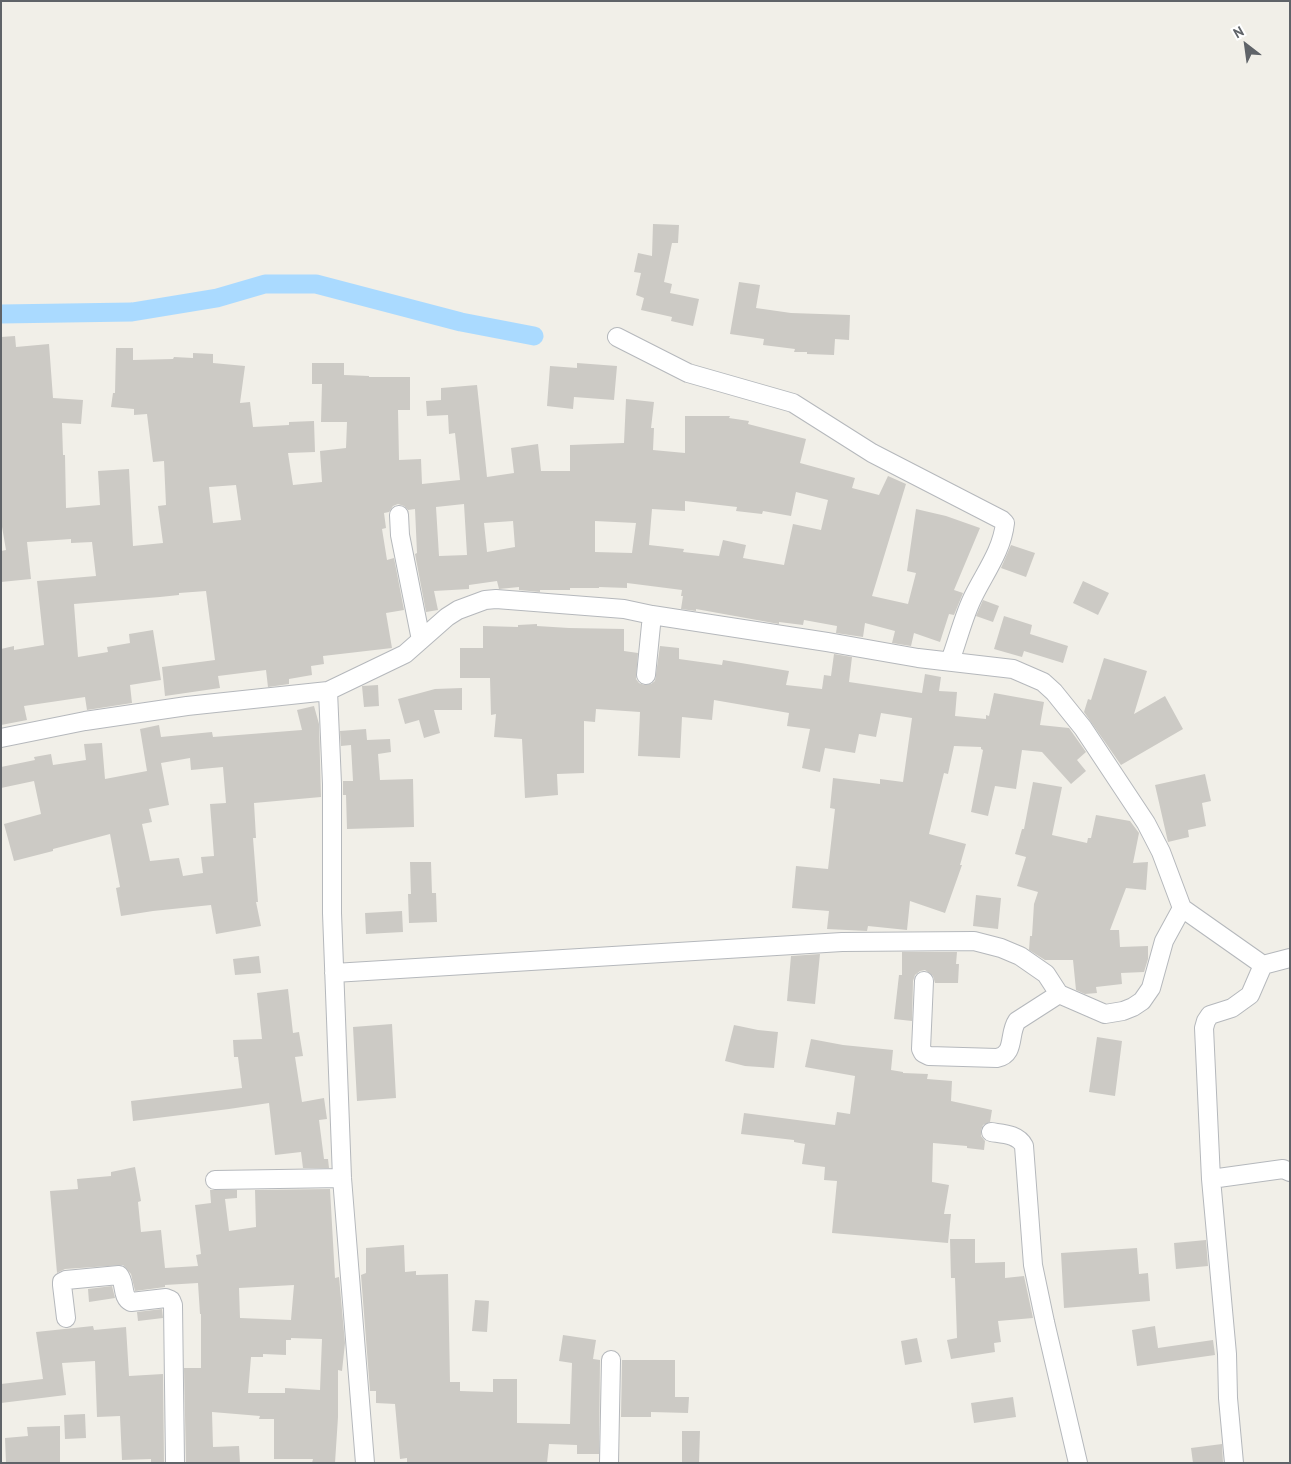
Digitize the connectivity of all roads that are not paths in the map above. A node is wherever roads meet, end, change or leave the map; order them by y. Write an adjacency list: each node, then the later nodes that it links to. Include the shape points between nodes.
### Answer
1 (616, 337): 5 (street, via 688,373 793,403 872,453 1002,520 1005,523 1002,539 973,596)
2 (398, 515): 4 (street)
3 (652, 615): 4 (street, via 624,609 485,600 458,610); 5 (street, via 894,655); 6 (street)
4 (421, 640): 7 (street, via 405,654)
5 (950, 661): 9 (street, via 1012,669 1043,682 1054,692 1083,728 1146,823 1161,852)
6 (646, 675)
7 (328, 691): 8 (street, via 187,706 85,721); 12 (street)
8 (1, 738)
9 (1182, 908): 11 (street); 14 (street, via 1164,941 1151,988 1142,1001 1133,1007 1105,1014)
10 (1290, 958): 11 (street)
11 (1263, 965): 18 (street, via 1250,995 1232,1008 1210,1015 1206,1021)
12 (334, 973): 14 (street, via 842,942 974,941 1020,956 1046,974); 17 (street)
13 (924, 980): 14 (street, via 921,1049 929,1056 1004,1057 1009,1052 1013,1026 1017,1021)
14 (1060, 994)
15 (991, 1132): 25 (street, via 1016,1137 1024,1146 1033,1265)
16 (1290, 1172): 18 (street, via 1283,1170)
17 (342, 1178): 19 (street); 23 (street)
18 (1211, 1179): 26 (street)
19 (215, 1180)
20 (66, 1318): 22 (street, via 62,1282 66,1280 119,1275 128,1301 171,1300)
21 (611, 1360): 24 (street)
22 (175, 1463)
23 (365, 1463)
24 (609, 1463)
25 (1078, 1463)
26 (1234, 1463)

